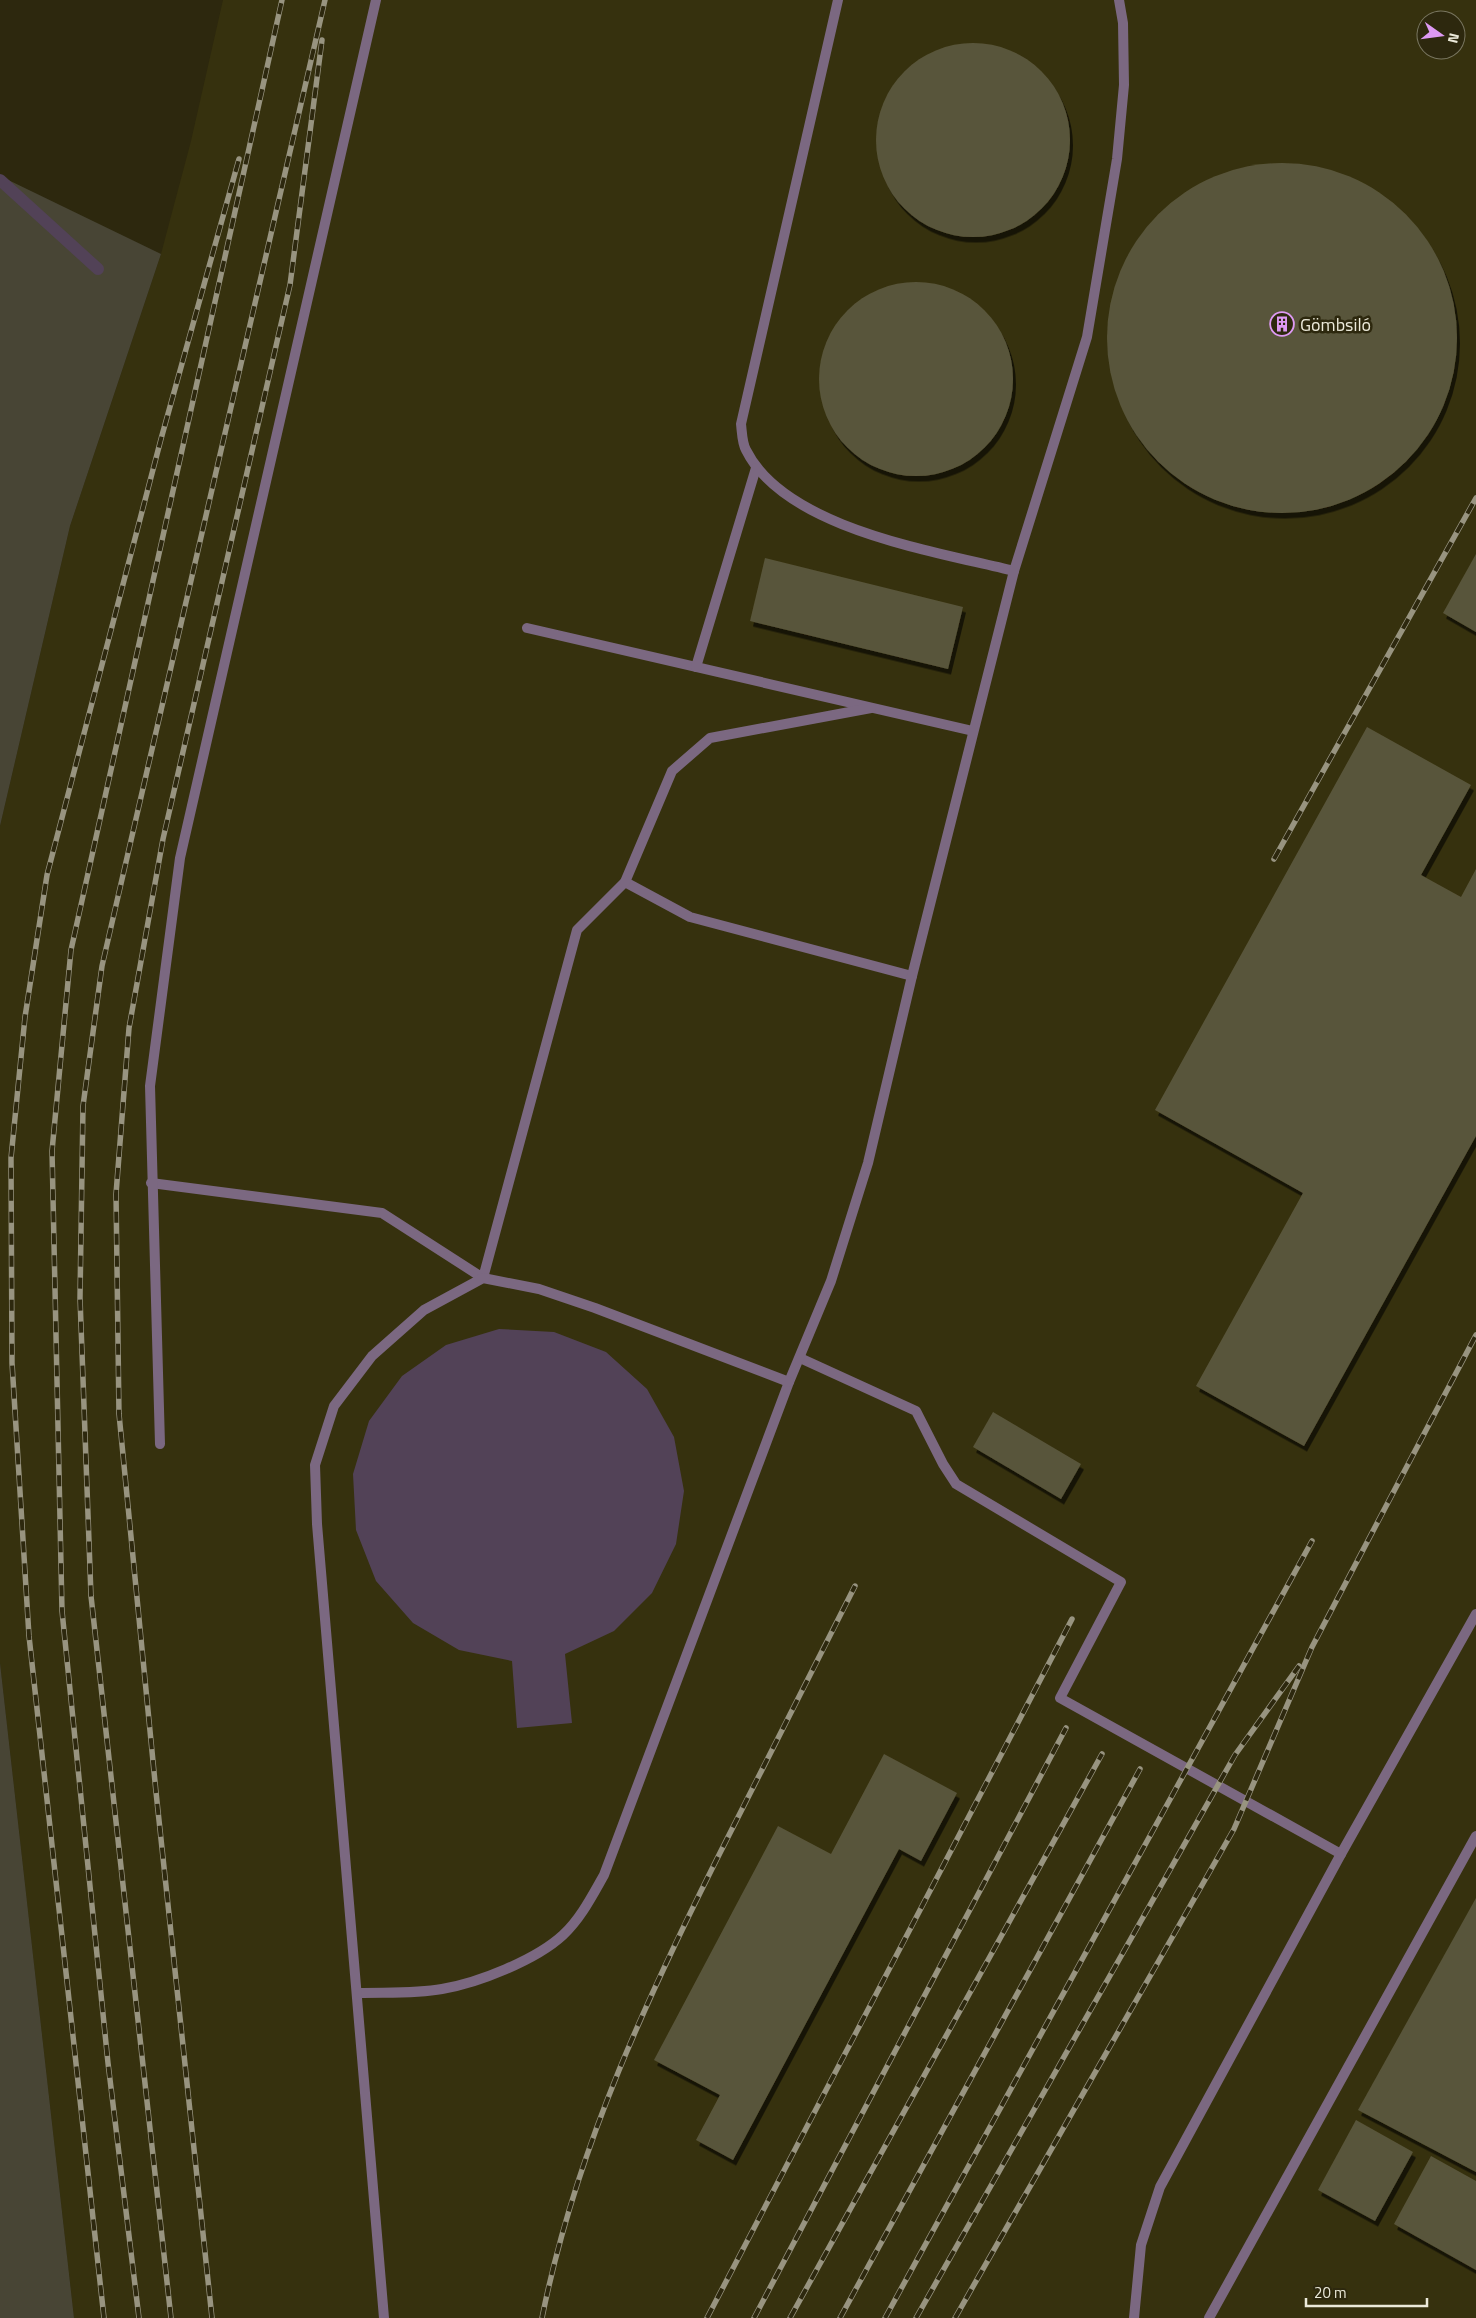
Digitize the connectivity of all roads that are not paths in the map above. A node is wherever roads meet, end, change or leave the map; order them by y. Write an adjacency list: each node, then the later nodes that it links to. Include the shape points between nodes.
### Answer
1 (376, 0): 12 (lane, via 180,858 150,1086)
2 (838, 0): 4 (lane, via 741,424 745,448)
3 (1119, 0): 5 (lane, via 1123,23 1124,85 1116,159 1087,337)
4 (756, 468): 5 (lane, via 793,501 825,518 875,536); 7 (lane)
5 (1014, 572): 9 (lane)
6 (527, 628): 7 (lane)
7 (696, 667): 8 (lane)
8 (871, 708): 9 (lane); 10 (lane, via 710,738 672,771)
9 (972, 731): 11 (lane)
10 (625, 882): 11 (lane, via 690,917); 13 (lane, via 577,930)
11 (912, 976): 14 (lane, via 868,1163 831,1281)
12 (151, 1183): 13 (lane, via 382,1213); 16 (lane)
13 (483, 1278): 15 (lane, via 539,1290 595,1308); 20 (lane, via 424,1310 372,1356 334,1406 315,1465 317,1524)
14 (800, 1358): 15 (lane); 19 (lane, via 916,1410 956,1484 1121,1582 1060,1698)
15 (789, 1382): 20 (lane, via 604,1875 581,1914 562,1936 524,1961 493,1973 442,1989)
16 (160, 1444)
17 (1476, 1614): 19 (lane)
18 (1476, 1836): 23 (lane)
19 (1341, 1854): 22 (lane, via 1160,2187 1141,2245)
20 (358, 1993): 21 (lane)
21 (384, 2318)
22 (1134, 2318)
23 (1209, 2318)

